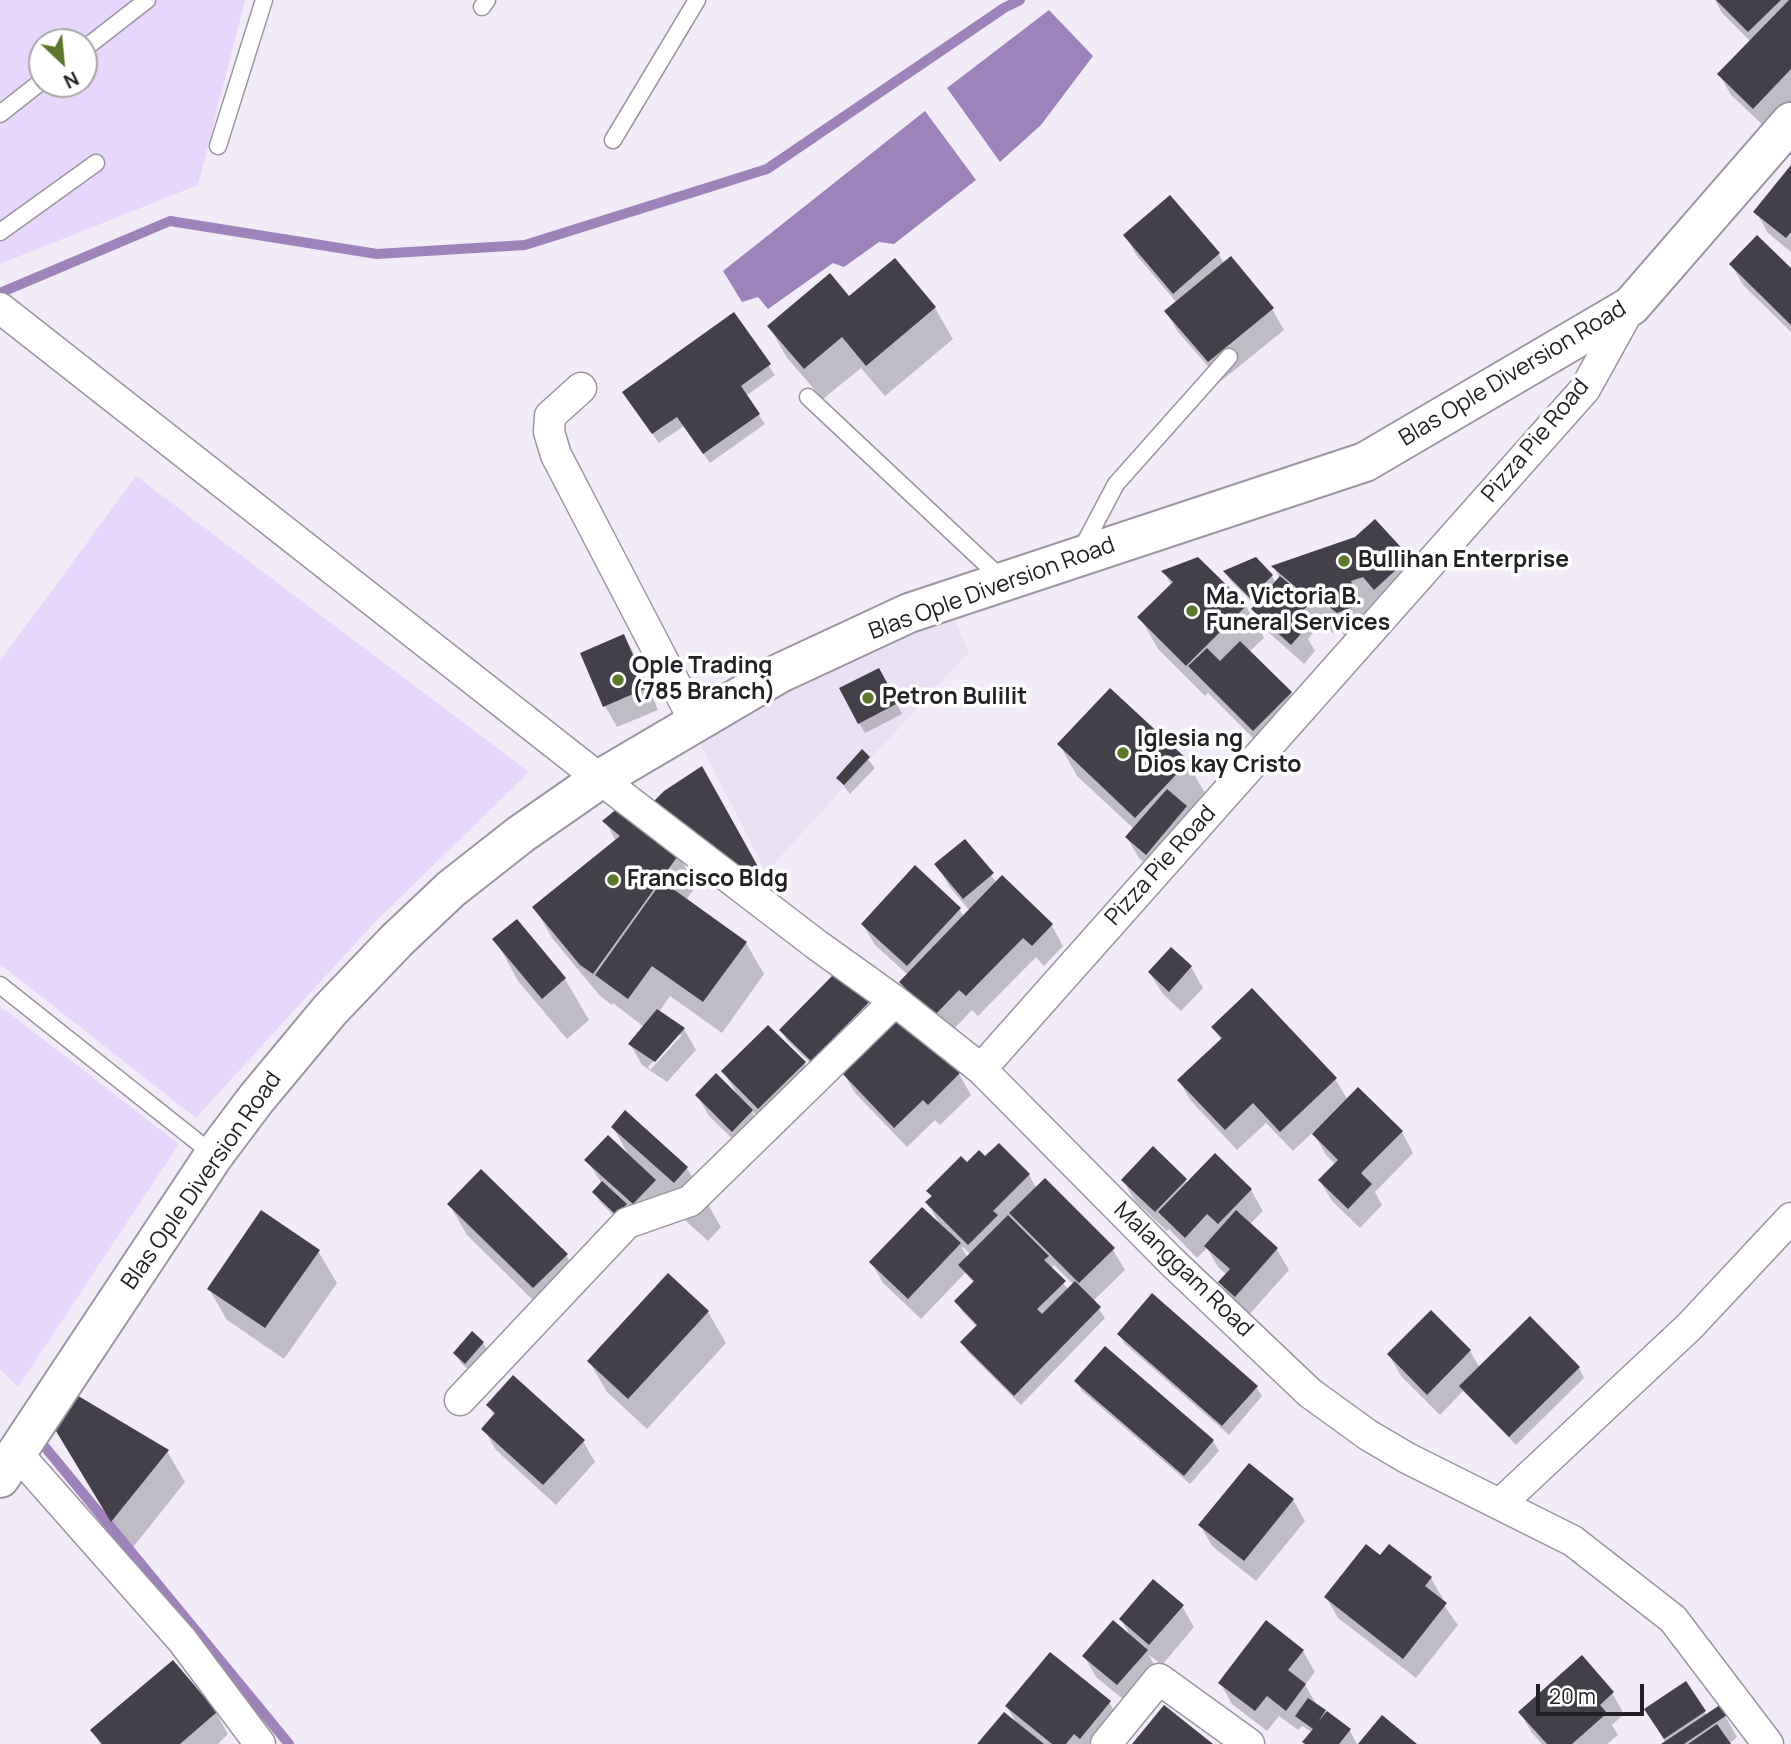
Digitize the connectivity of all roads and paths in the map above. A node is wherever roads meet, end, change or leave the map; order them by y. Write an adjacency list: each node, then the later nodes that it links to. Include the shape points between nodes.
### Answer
1 (147, 0): 4 (lane)
2 (264, 0): 9 (lane)
3 (696, 0): 8 (lane)
4 (98, 38)
5 (28, 92): 6 (lane)
6 (0, 114)
7 (1791, 122): 12 (main road, Blas Ople Diversion Road)
8 (613, 140)
9 (218, 146)
10 (96, 163): 11 (lane)
11 (0, 232)
12 (1631, 306): 17 (main road, Blas Ople Diversion Road, via 1365,462); 23 (street, Pizza Pie Road, via 1585,389)
13 (4, 311): 20 (street, Malanggam Road)
14 (1229, 357): 17 (lane, via 1116,484)
15 (582, 388): 19 (street, via 550,416 556,454)
16 (808, 397): 18 (lane)
17 (1078, 557): 18 (main road, Blas Ople Diversion Road)
18 (1004, 582): 19 (main road, Blas Ople Diversion Road, via 909,613 780,673)
19 (695, 722): 20 (main road, Blas Ople Diversion Road)
20 (600, 779): 22 (street, Malanggam Road); 24 (main road, Blas Ople Diversion Road, via 451,889 397,940 330,1010)
21 (0, 985): 24 (lane)
22 (895, 1001): 23 (street, Malanggam Road); 26 (street, via 690,1201 627,1223)
23 (981, 1069): 28 (street, Malanggam Road, via 1310,1393 1368,1436)
24 (214, 1155): 27 (main road, Blas Ople Diversion Road)
25 (1791, 1218): 28 (street, via 1690,1326)
26 (460, 1400)
27 (8, 1465): 29 (street, via 182,1640)
28 (1500, 1504): 32 (street, Malanggam Road, via 1573,1541 1673,1619)
29 (260, 1744)
30 (1106, 1744): 31 (street, via 1160,1679)
31 (1248, 1744)
32 (1768, 1744)

